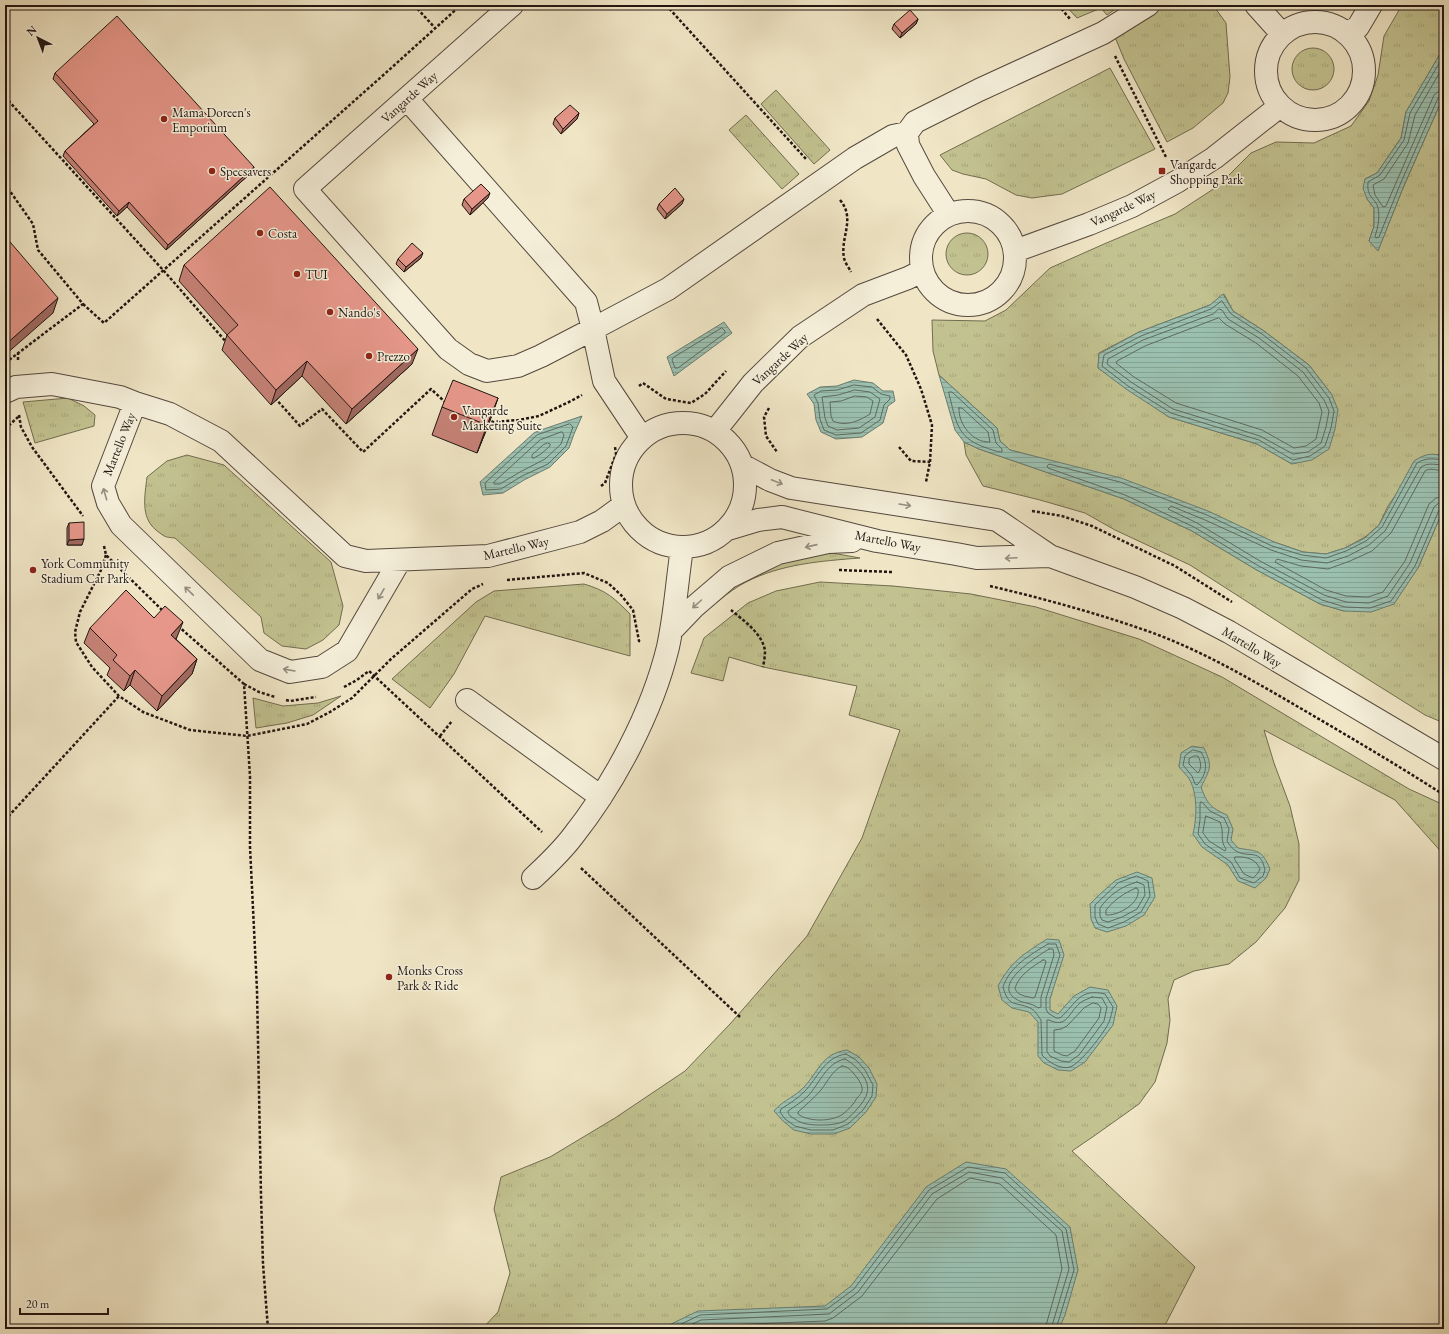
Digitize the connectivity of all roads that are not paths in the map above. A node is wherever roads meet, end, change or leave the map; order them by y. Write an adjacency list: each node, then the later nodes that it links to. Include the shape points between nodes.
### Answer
1 (512, 5): 7 (lane, Vangarde Way)
2 (1148, 5): 9 (lane, via 1103,33 915,122)
3 (1256, 5): 6 (lane)
4 (1371, 5): 5 (lane, via 1358,27)
5 (1347, 33): 6 (lane, via 1326,23 1314,22 1292,27); 8 (lane, via 1356,44 1364,72 1362,86 1356,99 1346,110 1319,121 1291,115)
6 (1282, 34): 8 (lane, via 1272,46 1266,62 1265,78 1270,94)
7 (407, 99): 13 (lane, via 586,302); 13 (lane, Vangarde Way, via 305,189 448,349 469,364 487,371 518,366)
8 (1280, 106): 11 (lane, Vangarde Way, via 1214,158 1178,181 1132,206)
9 (907, 133): 10 (lane, via 908,145); 13 (lane, via 893,136 855,158 668,289)
10 (949, 215): 11 (lane, via 963,211 991,216 1007,231); 12 (lane, via 937,222 928,232 923,244)
11 (1015, 251): 12 (lane, via 1011,279 1003,290 978,304 950,302 938,295 928,284)
12 (922, 271): 16 (lane, Vangarde Way, via 863,295 800,337 753,383)
13 (594, 329): 17 (lane, via 604,381)
14 (11, 390): 15 (lane, via 52,384 120,397)
15 (135, 403): 24 (lane, Martello Way, via 170,414 221,441 345,556 366,561); 24 (lane, Martello Way, one-way to 15, via 347,651 322,667 290,672 260,660 121,524 108,503 103,486)
16 (715, 431): 17 (lane, via 696,424 677,423 658,428); 18 (lane, via 732,445)
17 (642, 438): 19 (lane, via 630,452 623,469 621,487)
18 (742, 465): 20 (lane, via 746,481 744,499 738,515); 23 (lane, Martello Way, one-way to 23, via 791,488 997,520)
19 (624, 505): 22 (lane, via 632,522 646,536 663,544); 24 (lane, Martello Way, via 602,521 580,532 488,556)
20 (728, 529): 21 (lane, Martello Way, via 758,520 782,517); 22 (lane, via 715,539 699,546)
21 (878, 541): 23 (lane, Martello Way, one-way to 21, via 977,558); 25 (lane, one-way to 25, via 828,542 778,553 729,577 694,607)
22 (682, 548): 25 (lane)
23 (1050, 556): 27 (lane, Martello Way, via 1135,587 1183,608 1229,632)
24 (400, 560)
25 (671, 632): 28 (lane, via 650,703 626,754)
26 (467, 700): 28 (lane)
27 (1444, 759)
28 (601, 797): 29 (lane, via 561,850)
29 (533, 878)

